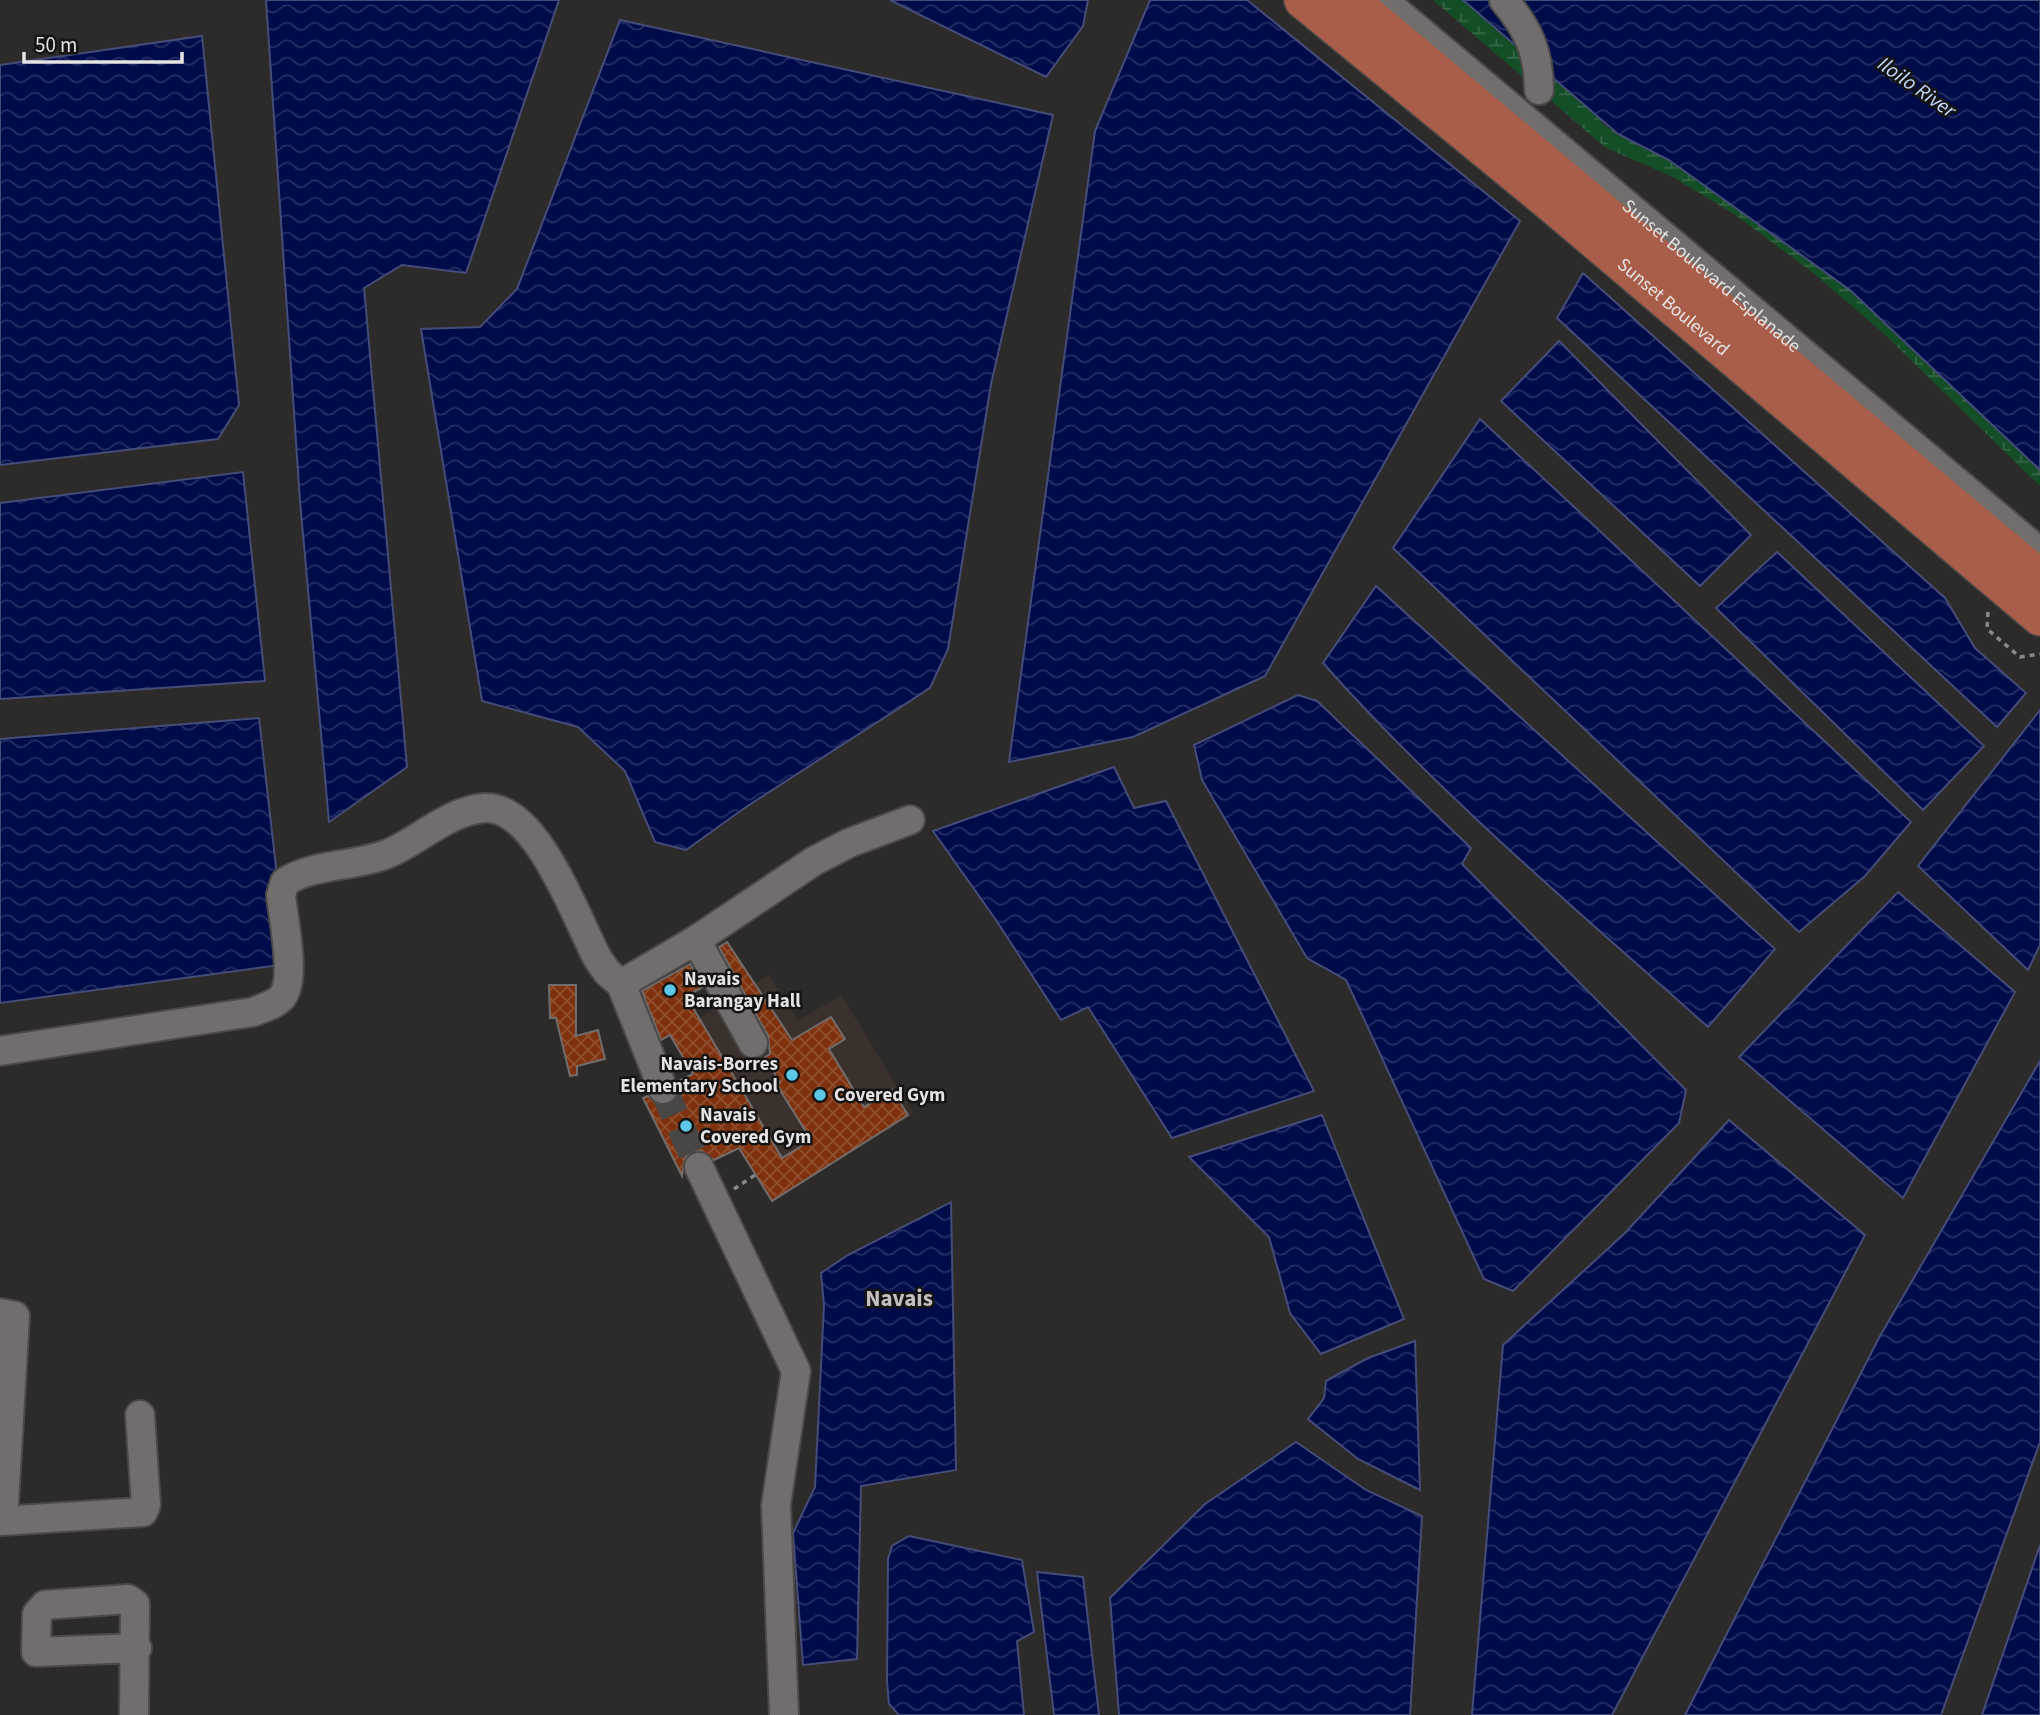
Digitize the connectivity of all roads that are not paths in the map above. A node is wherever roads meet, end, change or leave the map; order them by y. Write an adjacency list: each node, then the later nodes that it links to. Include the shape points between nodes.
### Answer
1 (1303, 0): 8 (main road, Sunset Boulevard)
2 (1350, 0): 7 (main road, Sunset Boulevard)
3 (1383, 0): 6 (street, Sunset Boulevard Esplanade)
4 (1504, 0): 5 (street, via 1539,62)
5 (1539, 90)
6 (2040, 552)
7 (2040, 578)
8 (2040, 617)
9 (910, 820): 10 (street, via 814,861)
10 (695, 940): 11 (street); 12 (street)
11 (621, 984): 13 (street, via 598,959 532,833 502,810 483,808 426,831 386,855 311,870 285,882 281,895 288,977 281,998 270,1005 253,1012); 14 (street)
12 (753, 1043)
13 (0, 1051)
14 (663, 1089)
15 (699, 1167): 21 (street, via 796,1371 776,1505)
16 (0, 1313): 18 (street, via 15,1316)
17 (140, 1415): 18 (street, via 143,1512)
18 (1, 1521)
19 (137, 1648): 20 (street)
20 (134, 1715)
21 (784, 1715)

